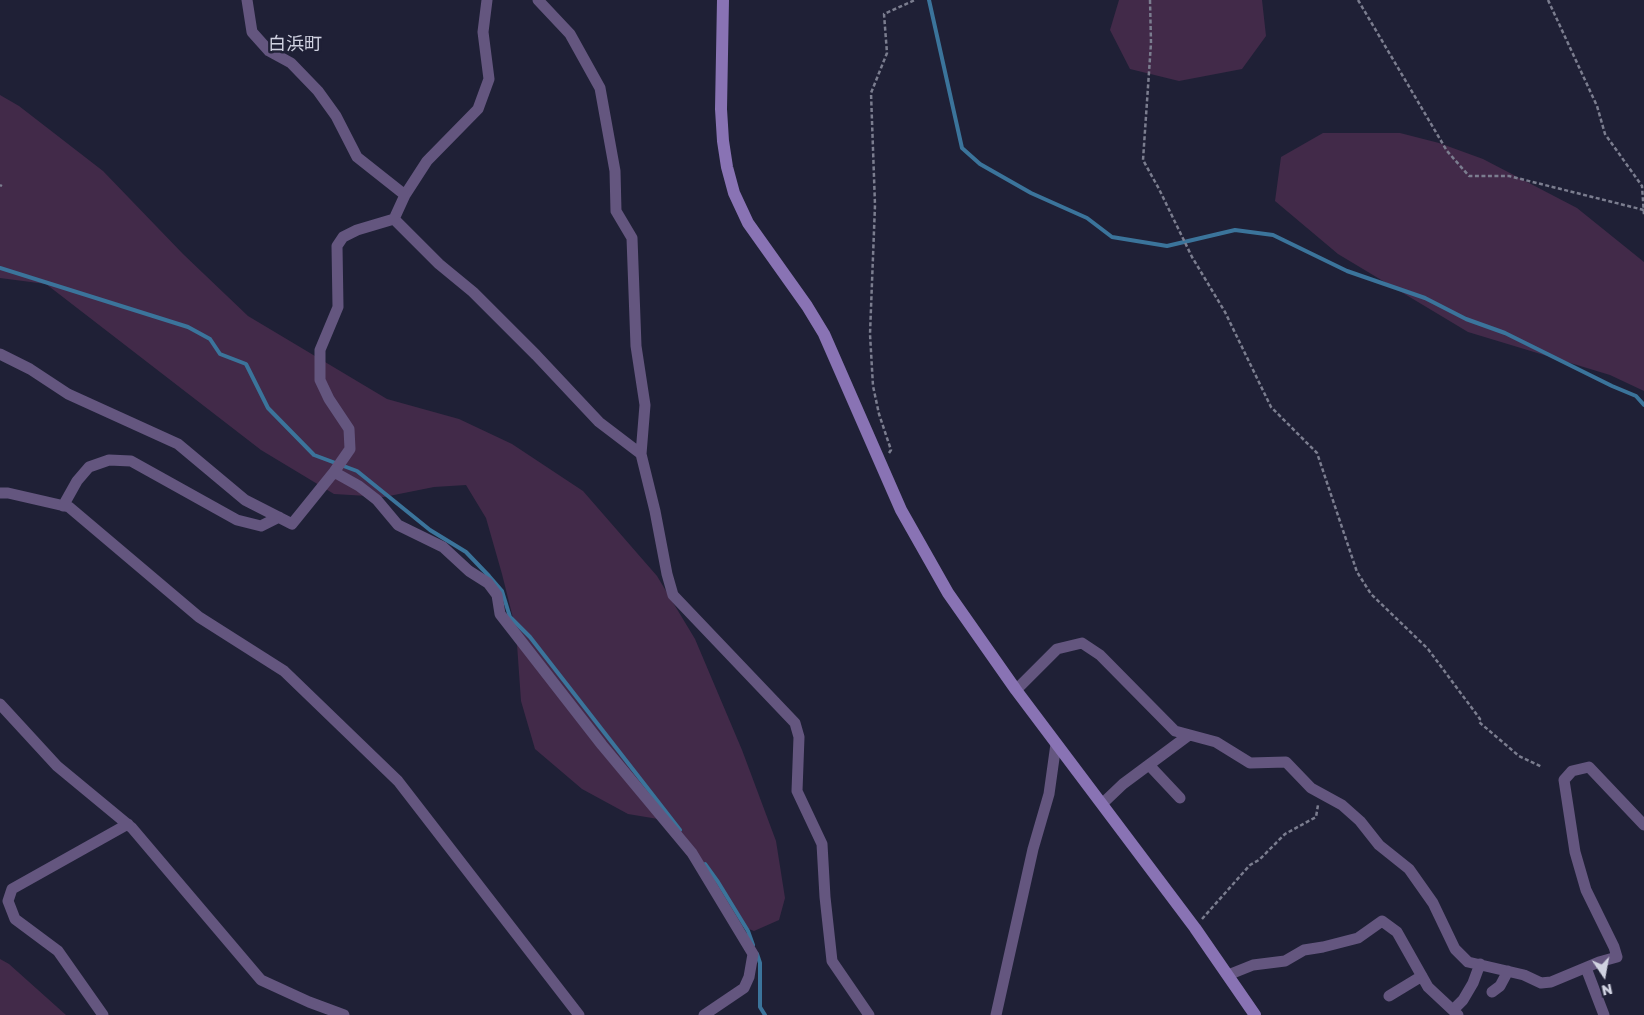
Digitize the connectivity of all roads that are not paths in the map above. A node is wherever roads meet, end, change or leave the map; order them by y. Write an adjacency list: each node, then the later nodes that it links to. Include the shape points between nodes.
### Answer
1 (247, 0): 5 (street, via 252,32 269,51 291,64 318,91 336,116 357,157)
2 (487, 0): 5 (street, via 483,32 489,79 478,108 427,161)
3 (538, 0): 8 (street, via 570,34 600,88 615,171 616,211 632,238 636,346 645,405)
4 (723, 0): 13 (street, via 721,109 726,167 734,193 748,223 824,334 901,510 938,576)
5 (404, 195): 6 (street)
6 (394, 219): 8 (street, via 439,264 473,292 599,422); 9 (street, via 357,230 343,237 337,246 338,306 320,350 320,380 349,429 350,449)
7 (0, 354): 12 (street, via 68,394 178,444 246,500)
8 (641, 454): 34 (street, via 673,594 795,723 799,737 796,791 822,844 832,961)
9 (335, 471): 12 (street, via 292,524); 33 (street, via 377,500 398,525 443,547 488,583 497,595 500,614 602,745 692,853 753,954 744,988)
10 (0, 493): 11 (street)
11 (63, 506): 12 (street, via 89,467 109,460 131,461 237,520 261,526); 32 (street, via 69,507 199,617 284,671 398,781)
12 (279, 517)
13 (1016, 690): 15 (street, via 1057,649 1082,643 1100,654 1175,732); 16 (street)
14 (0, 704): 20 (street, via 57,766)
15 (1189, 736): 17 (street); 22 (street, via 1216,742 1250,763 1286,762 1311,788 1360,821 1378,845 1409,869 1433,902 1455,949 1468,962)
16 (1056, 744): 19 (street); 35 (street, via 1049,794 1033,848)
17 (1149, 765): 18 (street); 19 (street)
18 (1180, 798)
19 (1102, 804): 25 (street)
20 (128, 824): 30 (street, via 12,889 8,901 15,919 58,952); 31 (street, via 261,980)
21 (1644, 825): 23 (street, via 1589,767 1572,771 1564,780 1575,852 1586,890 1617,957)
22 (1480, 964): 24 (street); 29 (street)
23 (1586, 968): 24 (street, via 1540,984); 37 (street)
24 (1508, 970): 27 (street, via 1500,986)
25 (1228, 975): 26 (street, via 1253,965 1285,961 1304,950 1358,938 1382,922 1397,932); 36 (street)
26 (1422, 976): 28 (street); 29 (street, via 1428,987)
27 (1492, 992)
28 (1389, 996)
29 (1455, 1013)
30 (103, 1015)
31 (344, 1015)
32 (579, 1015)
33 (704, 1015)
34 (869, 1015)
35 (996, 1015)
36 (1256, 1015)
37 (1604, 1015)

